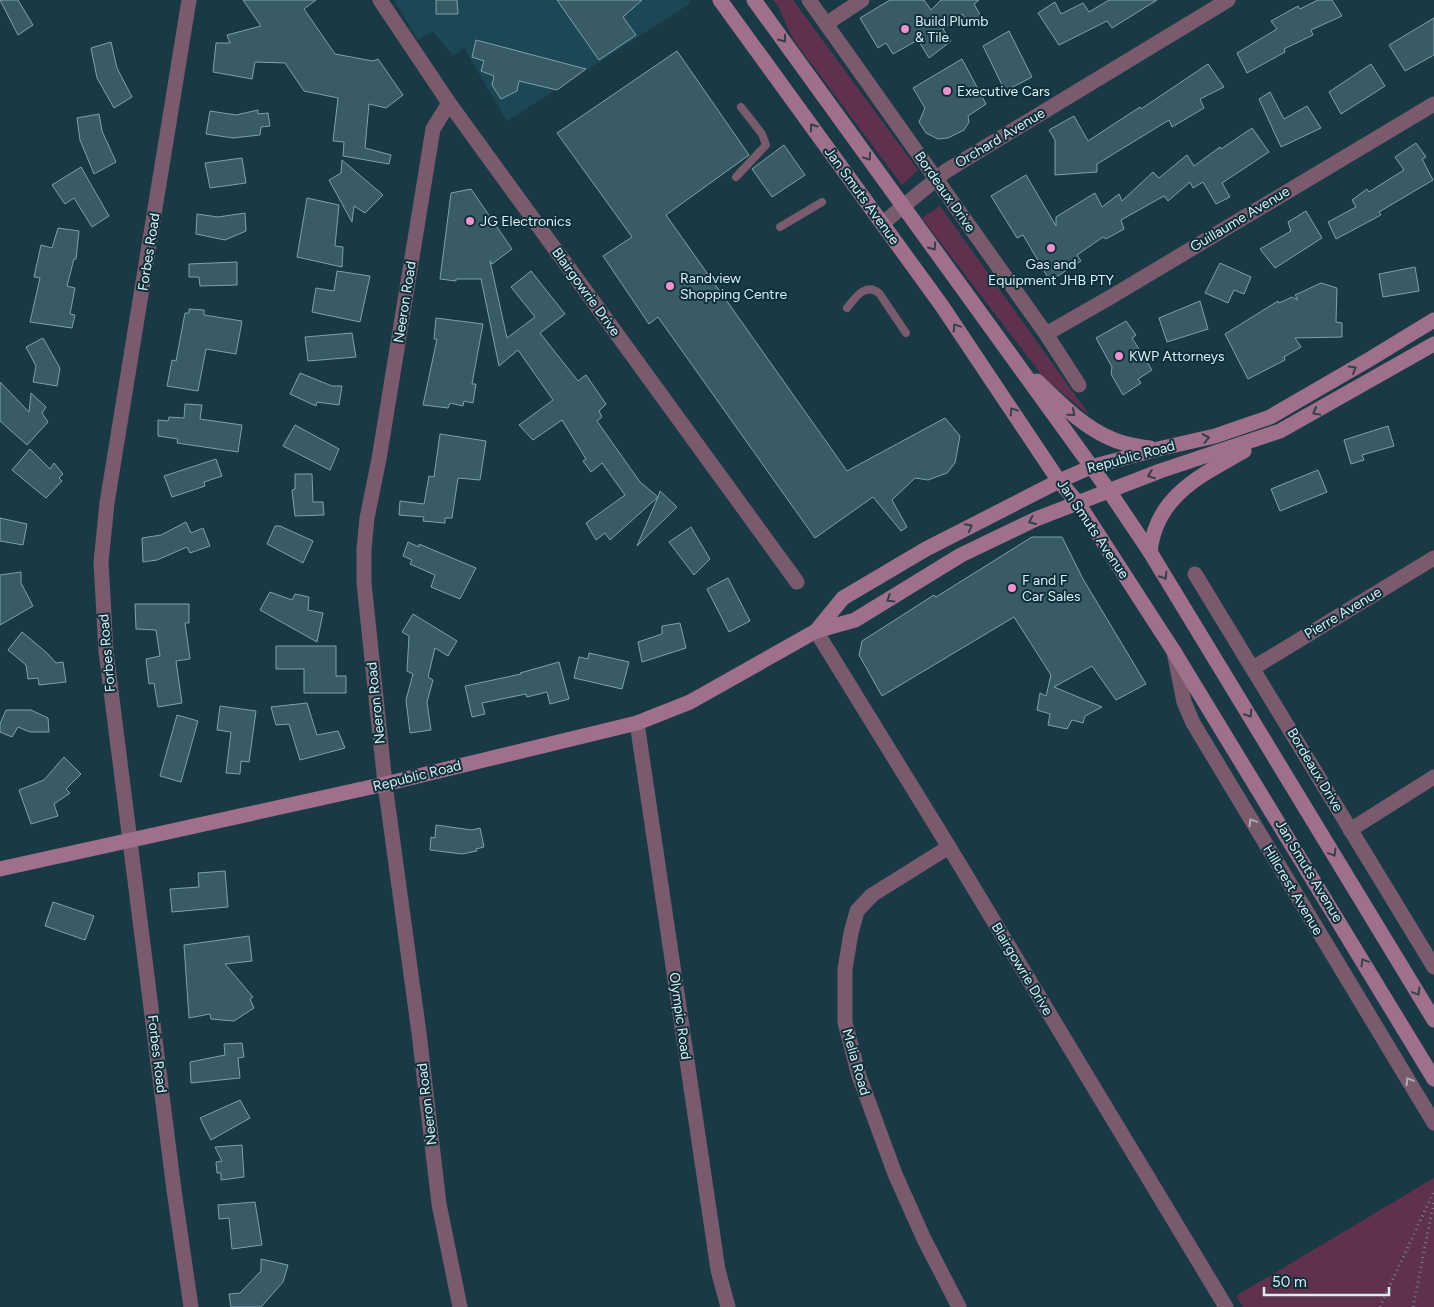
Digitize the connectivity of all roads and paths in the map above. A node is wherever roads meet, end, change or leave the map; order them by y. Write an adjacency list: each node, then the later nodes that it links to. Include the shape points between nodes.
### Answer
1 (190, 0): 42 (street, Forbes Road, via 100,562 106,651)
2 (380, 0): 9 (street, Blairgowrie Drive)
3 (720, 0): 16 (main road, Jan Smuts Avenue, one-way to 3)
4 (754, 0): 15 (main road, Jan Smuts Avenue, one-way to 15)
5 (809, 0): 8 (street, Bordeaux Drive)
6 (862, 0): 8 (street)
7 (1228, 0): 13 (street, Orchard Avenue, via 988,145)
8 (826, 24): 13 (street, Bordeaux Drive)
9 (449, 103): 34 (street, Blairgowrie Drive); 40 (street, Neeron Road, via 433,129 364,549 364,583)
10 (1434, 104): 21 (street, Guillaume Avenue)
11 (741, 107): 12 (lane, via 762,134 766,145)
12 (736, 177)
13 (936, 180): 15 (street, Orchard Avenue); 21 (street, Bordeaux Drive)
14 (822, 202): 17 (lane)
15 (904, 207): 16 (street, Orchard Avenue); 23 (main road, Jan Smuts Avenue, one-way to 23)
16 (883, 224): 28 (main road, Jan Smuts Avenue, one-way to 16)
17 (780, 227)
18 (846, 308): 20 (lane, via 861,292 875,290)
19 (1434, 320): 26 (main road, Republic Road, one-way to 19, via 1215,436 1270,416)
20 (906, 333)
21 (1046, 334): 24 (street, Bordeaux Drive)
22 (1434, 344): 25 (main road, Republic Road, one-way to 25)
23 (1010, 357): 26 (main road, one-way to 26, via 1087,426 1112,440); 27 (main road, Jan Smuts Avenue)
24 (1079, 385)
25 (1280, 431): 29 (main road, Republic Road, one-way to 29); 31 (main road, via 1220,465 1170,501 1151,536)
26 (1158, 449): 27 (main road, Republic Road)
27 (1091, 467): 28 (main road, Republic Road); 29 (main road, Jan Smuts Avenue)
28 (1060, 481): 30 (main road, Jan Smuts Avenue); 35 (main road, Republic Road, one-way to 28, via 843,598 926,549)
29 (1109, 491): 30 (main road, Republic Road); 31 (main road, Jan Smuts Avenue)
30 (1078, 503): 35 (main road, Republic Road, one-way to 35, via 961,555 855,620); 36 (main road, Jan Smuts Avenue)
31 (1150, 552): 46 (main road, Jan Smuts Avenue, one-way to 46)
32 (1434, 558): 37 (street, Pierre Avenue)
33 (1195, 574): 37 (street, Bordeaux Drive)
34 (797, 582)
35 (816, 631): 38 (main road, Republic Road, via 690,702); 43 (street, Blairgowrie Drive)
36 (1173, 650): 47 (main road, Jan Smuts Avenue, one-way to 36); 48 (street, Hillcrest Avenue, one-way to 36, via 1193,723 1184,702)
37 (1253, 668): 41 (street, Bordeaux Drive)
38 (637, 723): 40 (main road, Republic Road); 53 (street, Olympic Road, via 718,1270)
39 (1434, 777): 41 (street)
40 (385, 784): 42 (main road, Republic Road); 52 (street, Neeron Road, via 439,1204)
41 (1350, 830): 45 (street, Bordeaux Drive)
42 (129, 840): 44 (main road, Republic Road); 51 (street, Forbes Road)
43 (949, 847): 54 (street, Melia Road, via 872,895 857,911 845,968 845,1022 859,1076 895,1174); 55 (street, Blairgowrie Drive)
44 (0, 869)
45 (1434, 967)
46 (1434, 1020)
47 (1434, 1079)
48 (1434, 1122)
49 (1434, 1191): 56 (path)
50 (1434, 1201): 57 (path)
51 (191, 1307)
52 (460, 1307)
53 (728, 1307)
54 (959, 1307)
55 (1226, 1307)
56 (1380, 1307)
57 (1413, 1307)

